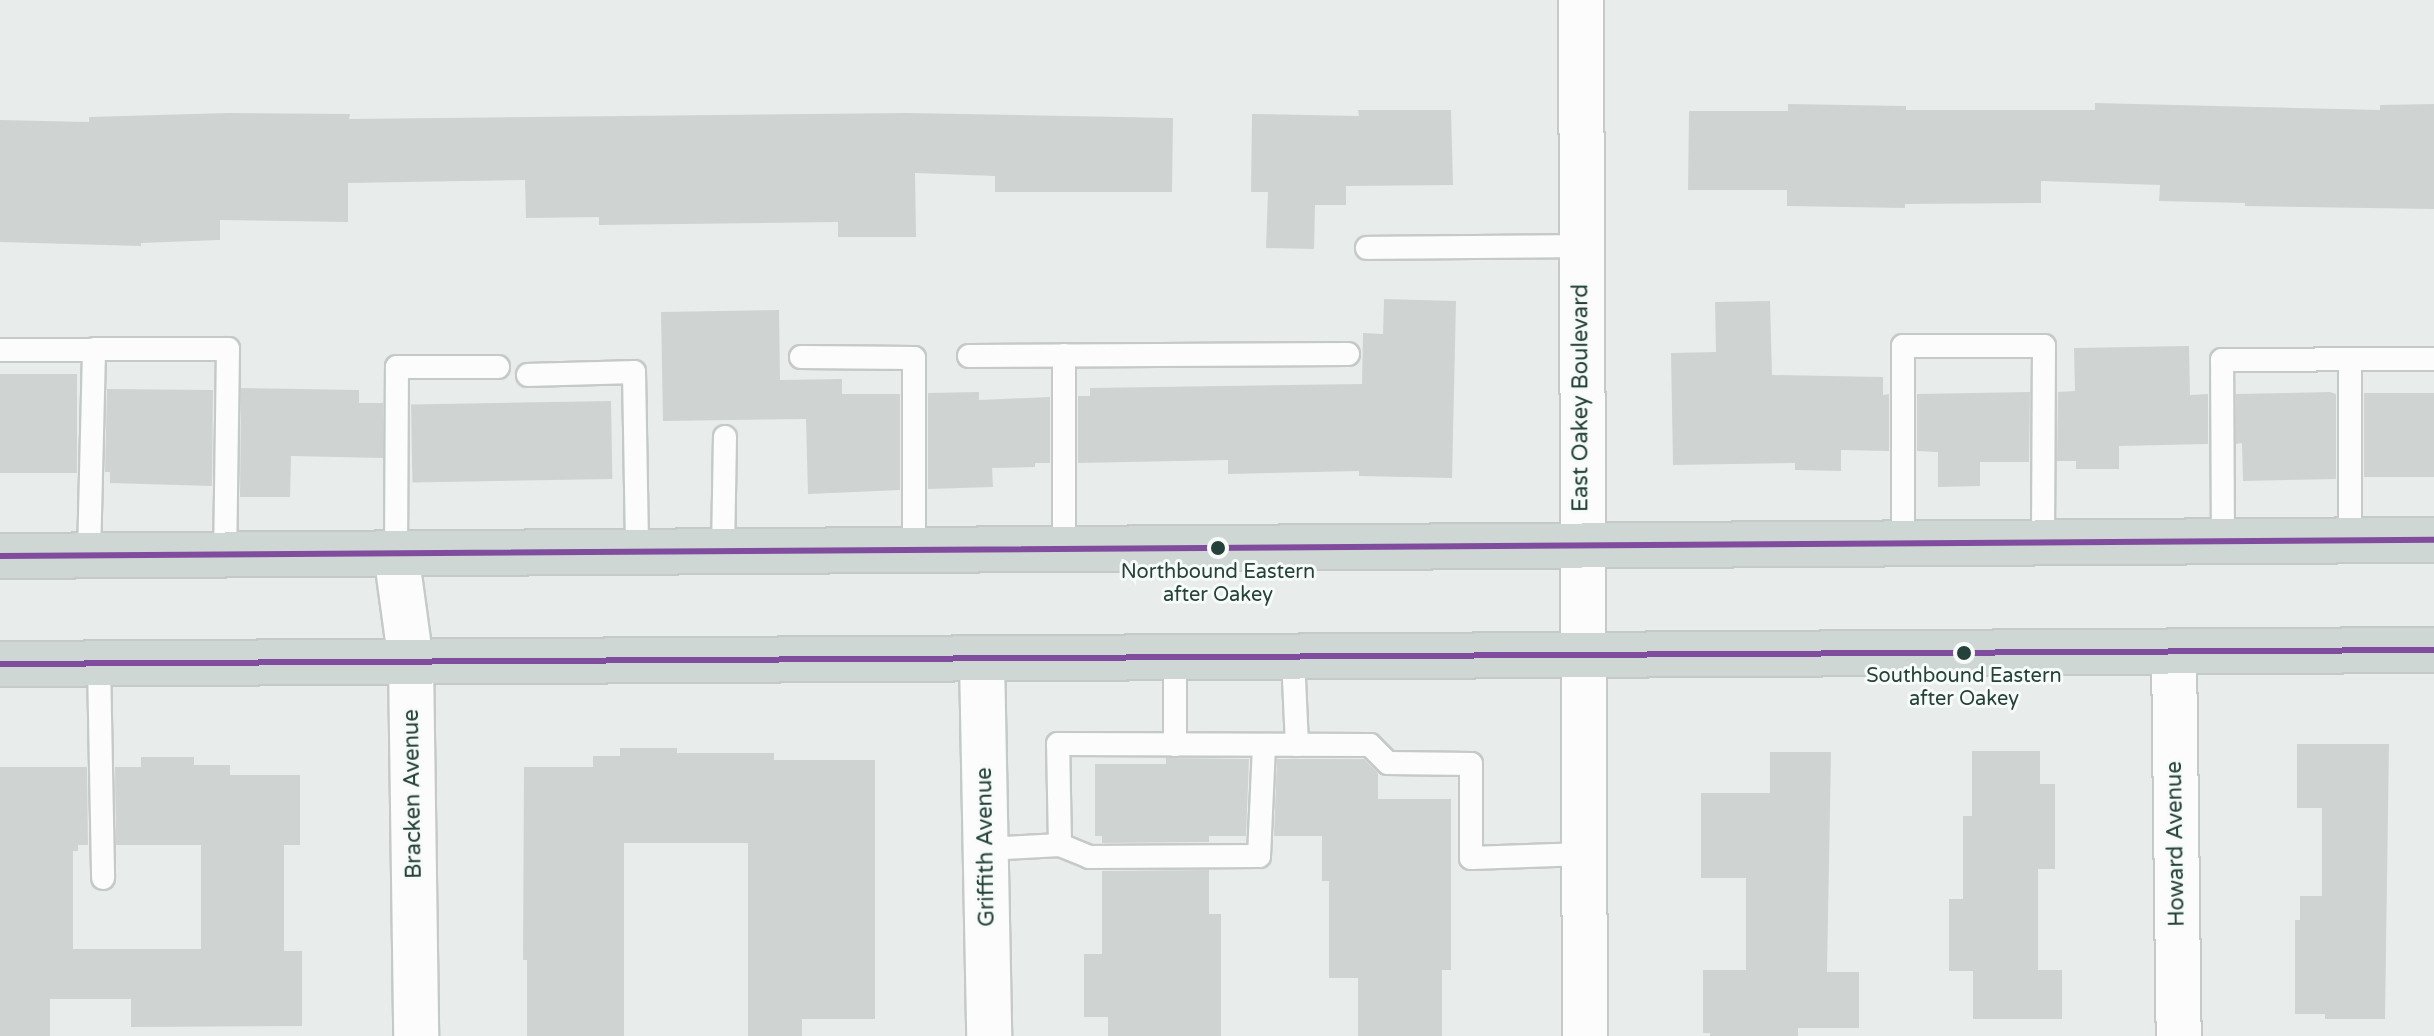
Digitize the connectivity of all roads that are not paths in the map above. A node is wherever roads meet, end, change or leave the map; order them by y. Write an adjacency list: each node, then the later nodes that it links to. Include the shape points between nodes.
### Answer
1 (1581, 0): 2 (street, East Oakey Boulevard)
2 (1581, 246): 3 (lane); 20 (street, East Oakey Boulevard)
3 (1367, 248)
4 (94, 349): 5 (lane); 26 (lane, via 228,349); 28 (lane)
5 (0, 350)
6 (1348, 354): 7 (lane)
7 (1064, 355): 8 (lane); 21 (lane)
8 (969, 356)
9 (801, 357): 22 (lane, via 914,358)
10 (2350, 359): 11 (lane); 16 (lane); 18 (lane, via 2222,360)
11 (2434, 359)
12 (498, 367): 25 (lane, via 397,367)
13 (528, 375): 24 (lane, via 634,372)
14 (725, 437): 23 (lane)
15 (2434, 540): 16 (main road)
16 (2350, 541): 18 (main road)
17 (2043, 542): 18 (main road); 19 (main road); 19 (lane, via 2044,346 1903,346)
18 (2223, 542)
19 (1903, 543): 20 (main road)
20 (1581, 545): 21 (main road); 31 (street, East Oakey Boulevard)
21 (1064, 549): 22 (main road)
22 (914, 550): 23 (main road)
23 (723, 551): 24 (main road)
24 (637, 552): 25 (main road)
25 (396, 553): 26 (main road); 35 (street, Bracken Avenue)
26 (225, 555): 28 (main road)
27 (0, 556): 28 (main road)
28 (89, 556)
29 (2434, 650): 30 (main road)
30 (2174, 652): 31 (main road); 48 (street, Howard Avenue)
31 (1582, 656): 32 (main road); 43 (street, East Oakey Boulevard)
32 (1293, 657): 33 (main road); 40 (lane)
33 (1175, 658): 34 (main road); 38 (lane)
34 (982, 659): 35 (main road); 42 (street, Griffith Avenue)
35 (411, 662): 37 (main road); 45 (street, Bracken Avenue)
36 (0, 664): 37 (main road)
37 (99, 664): 44 (lane)
38 (1175, 745): 39 (lane); 41 (lane, via 1058,744)
39 (1264, 745): 40 (lane); 41 (lane, via 1259,856 1089,857)
40 (1297, 745): 43 (lane, via 1370,745 1388,763 1471,764 1471,858)
41 (1060, 845): 42 (lane)
42 (986, 849): 46 (street, Griffith Avenue)
43 (1584, 854): 47 (street, East Oakey Boulevard)
44 (103, 878)
45 (416, 1036)
46 (989, 1036)
47 (1585, 1036)
48 (2179, 1036)

